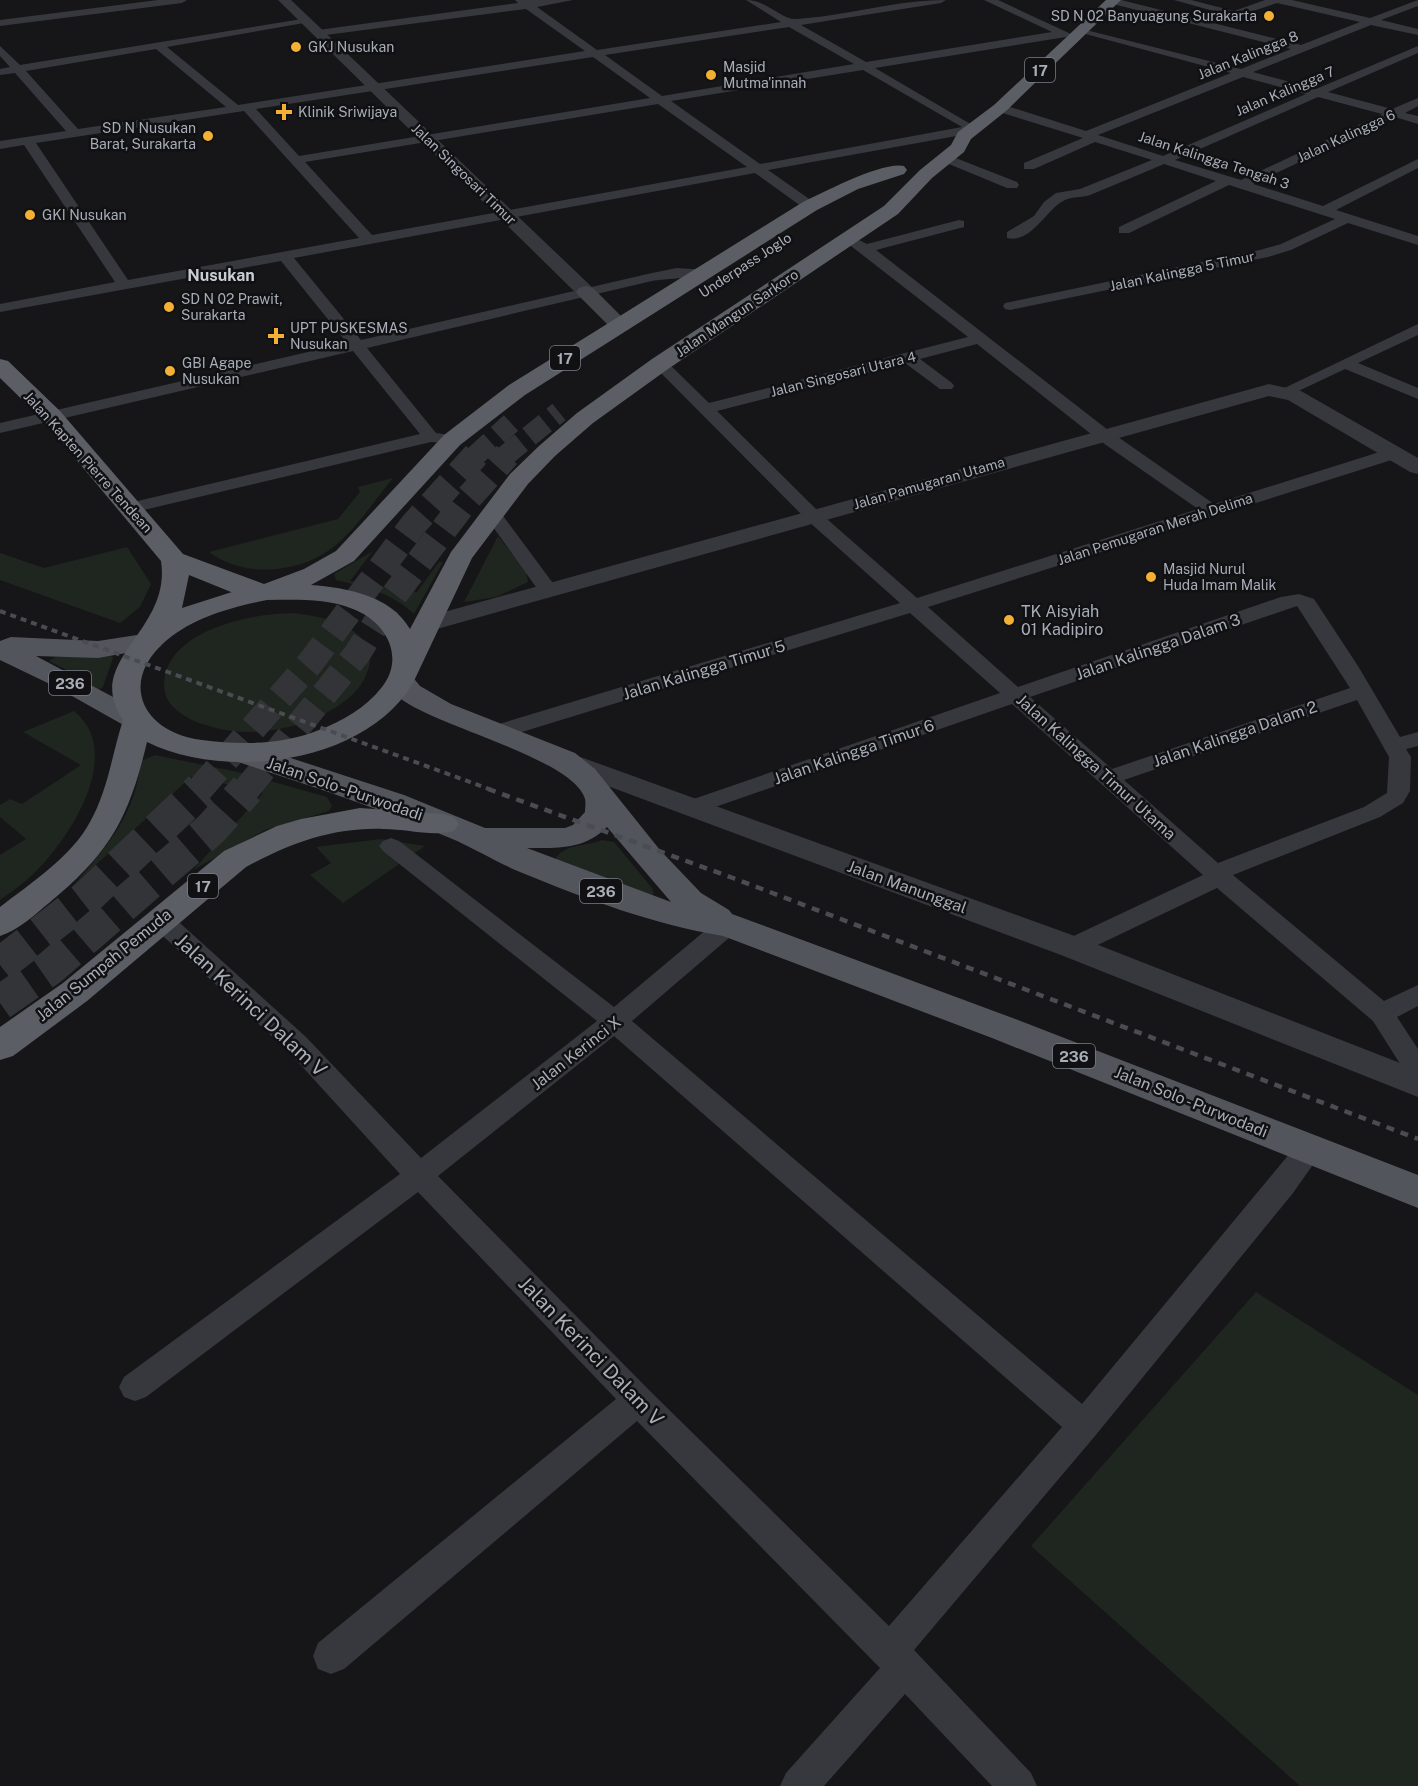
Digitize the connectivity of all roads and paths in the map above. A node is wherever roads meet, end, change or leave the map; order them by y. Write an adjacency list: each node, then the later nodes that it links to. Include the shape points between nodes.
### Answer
1 (182, 0): 19 (street)
2 (284, 0): 17 (street, Jalan Singosari Timur)
3 (568, 0): 12 (street)
4 (752, 0): 20 (street)
5 (941, 0): 20 (street)
6 (989, 0): 24 (street)
7 (1113, 0): 21 (street); 24 (highway, Jalan Mangun Sarkoro / 17)
8 (1179, 0): 15 (street)
9 (1276, 0): 14 (street); 15 (street)
10 (1313, 0): 14 (street)
11 (1418, 2): 18 (street, Jalan Kalingga 8)
12 (524, 3): 16 (street); 29 (street)
13 (436, 5): 16 (street)
14 (1300, 5): 18 (street)
15 (1235, 14): 21 (street)
16 (449, 16): 23 (street)
17 (304, 20): 23 (street, Jalan Singosari Timur); 25 (street)
18 (1370, 21): 22 (street); 27 (street, Jalan Kalingga 8)
19 (0, 23)
20 (791, 23): 29 (street); 30 (street)
21 (1204, 24): 27 (street)
22 (1418, 32)
23 (318, 33): 34 (street, Jalan Singosari Timur)
24 (1073, 34): 30 (street); 33 (street); 39 (highway, Jalan Mangun Sarkoro / 17)
25 (158, 45): 31 (street); 38 (street)
26 (0, 49): 31 (street)
27 (1304, 49): 33 (street, Jalan Kalingga 8)
28 (1418, 50): 35 (street, Jalan Kalingga 7)
29 (594, 54): 34 (street); 36 (street)
30 (865, 66): 36 (street); 42 (street)
31 (18, 69): 32 (street); 43 (street)
32 (0, 72)
33 (1245, 73): 35 (street); 44 (street, Jalan Kalingga 8)
34 (375, 88): 38 (street); 45 (street, Jalan Singosari Timur)
35 (1319, 93): 40 (street); 50 (street, Jalan Kalingga 7)
36 (659, 100): 45 (street); 53 (street)
37 (1418, 102): 40 (street, Jalan Kalingga 6)
38 (242, 108): 43 (street); 48 (street)
39 (1000, 108): 42 (highway, Jalan Mangun Sarkoro / 17); 44 (street, Jalan Kalingga Tengah 3)
40 (1393, 113): 41 (street); 56 (street, Jalan Kalingga 6)
41 (1418, 120)
42 (968, 133): 49 (highway, Jalan Mangun Sarkoro / 17); 53 (street); 54 (highway, Underpass Joglo)
43 (75, 134): 46 (street)
44 (1091, 136): 50 (street, Jalan Kalingga Tengah 3); 52 (street, Jalan Kalingga 8)
45 (427, 138): 48 (street); 60 (street, Jalan Singosari Timur)
46 (28, 141): 47 (street); 70 (street)
47 (0, 146)
48 (295, 159): 66 (street)
49 (948, 159): 55 (highway, Jalan Mangun Sarkoro / 17); 57 (street)
50 (1164, 160): 56 (street, Jalan Kalingga Tengah 3); 64 (street, Jalan Kalingga 7, via 1083,193 1056,199 1039,219)
51 (1418, 163): 59 (street)
52 (1029, 166)
53 (755, 170): 58 (street); 60 (street)
54 (898, 170): 58 (highway, 17, via 852,185); 85 (highway, Underpass Joglo)
55 (926, 174): 67 (highway, Jalan Mangun Sarkoro / 17); 86 (highway, Underpass Joglo, via 691,320)
56 (1234, 183): 59 (street, Jalan Kalingga Tengah 3); 63 (street, Jalan Kalingga 6)
57 (1012, 185)
58 (810, 206): 69 (highway, 17)
59 (1324, 210): 61 (street, Jalan Kalingga Tengah 3)
60 (506, 215): 66 (street); 71 (street, Jalan Singosari Timur)
61 (1348, 218): 65 (street, Jalan Kalingga Tengah 3); 72 (street, Jalan Kalingga 5 Timur, via 1263,254)
62 (959, 224): 67 (street)
63 (1124, 230)
64 (1012, 235)
65 (1416, 238)
66 (369, 240): 68 (street)
67 (857, 244): 76 (street); 79 (highway, Jalan Mangun Sarkoro / 17)
68 (285, 256): 70 (street); 77 (street)
69 (701, 273): 71 (street, via 676,272); 74 (highway, 17)
70 (124, 285): 73 (street)
71 (586, 292): 74 (main road, Jalan Singosari Timur); 77 (street)
72 (1010, 306)
73 (0, 308)
74 (618, 324): 91 (highway, 17)
75 (1418, 329): 80 (street)
76 (980, 339): 78 (street, Jalan Singosari Utara 4); 90 (street)
77 (357, 345): 88 (street); 91 (street)
78 (908, 358): 82 (street); 87 (street, Jalan Singosari Utara 4)
79 (660, 364): 87 (street, Jalan Kalingga Timur Utama); 96 (highway, Jalan Mangun Sarkoro / 17, via 547,451)
80 (1347, 364): 83 (street); 84 (street)
81 (0, 366): 88 (highway, Jalan Kapten Pierre Tendean)
82 (946, 386)
83 (1284, 392): 90 (street, Jalan Pamugaran Utama, via 1253,393); 92 (street)
84 (1418, 394)
85 (541, 399)
86 (568, 405)
87 (705, 409): 97 (street, Jalan Kalingga Timur Utama)
88 (52, 416): 89 (street); 94 (highway, Jalan Kapten Pierre Tendean)
89 (0, 428)
90 (1102, 434): 95 (street); 97 (street, Jalan Pamugaran Utama)
91 (442, 438): 94 (street); 100 (highway, 17, via 345,556 314,575)
92 (1395, 453): 93 (street); 95 (street, Jalan Pemugaran Merah Delima)
93 (1418, 466)
94 (131, 508): 98 (highway, Jalan Kapten Pierre Tendean)
95 (1212, 511): 101 (street, Jalan Pemugaran Merah Delima)
96 (492, 513): 99 (street); 102 (highway, Jalan Mangun Sarkoro / 17, via 460,557)
97 (813, 516): 99 (street, Jalan Pamugaran Utama); 101 (street, Jalan Kalingga Timur Utama)
98 (174, 560): 100 (highway, Jalan Kapten Pierre Tendean, via 240,586); 103 (highway, via 178,575 172,607)
99 (548, 590): 102 (street, Jalan Pamugaran Utama)
100 (267, 592): 103 (highway, 17, via 227,601 188,616); 105 (highway, 17, via 337,596 377,611 401,635 407,650)
101 (915, 605): 107 (street, Jalan Kalingga Timur Utama); 109 (street, Jalan Kalingga Timur 5)
102 (428, 624): 105 (highway, Jalan Mangun Sarkoro / 17)
103 (150, 641): 104 (main road, 236, via 98,651); 108 (highway, 17, via 128,671 125,687 127,702)
104 (0, 647): 108 (main road, 236)
105 (404, 673): 109 (main road, Jalan Manunggal, via 410,692); 112 (highway, 17, via 390,697 353,726 301,746)
106 (1363, 691): 107 (street, Jalan Kalingga Dalam 3, via 1307,603 1299,600); 111 (street); 114 (street, Jalan Kalingga Dalam 2)
107 (1018, 697): 114 (street, Jalan Kalingga Timur Utama); 116 (street, Jalan Kalingga Timur 6)
108 (137, 721): 112 (highway, 17, via 166,740 189,748); 122 (highway, via 125,771 105,824 75,859)
109 (494, 733): 113 (main road, Jalan Manunggal)
110 (1418, 739): 111 (street)
111 (1396, 745): 120 (street, via 1401,780 1395,798 1386,806)
112 (243, 753): 117 (main road, Jalan Solo - Purwodadi / 236, via 393,802)
113 (564, 760): 115 (main road, Jalan Solo - Purwodadi / 236); 116 (street, Jalan Manunggal)
114 (1108, 777): 120 (street, Jalan Kalingga Timur Utama)
115 (600, 796): 118 (main road, Jalan Solo - Purwodadi / 236, via 601,815 585,832 568,837); 123 (main road, Jalan Solo - Purwodadi / 236, via 689,901)
116 (690, 808): 124 (street, Jalan Manunggal)
117 (442, 824): 118 (main road, Jalan Solo - Purwodadi / 236); 121 (highway, Jalan Sumpah Pemuda / 17, via 366,816 332,820 291,832 235,859)
118 (480, 838): 123 (main road, Jalan Solo - Purwodadi / 236, via 529,863 639,905)
119 (390, 846): 127 (street)
120 (1217, 875): 124 (street); 126 (street, Jalan Kalingga Timur Utama)
121 (161, 920): 128 (highway, Jalan Sumpah Pemuda / 17, via 75,992); 132 (street, Jalan Kerinci Dalam V, via 297,1044)
122 (0, 924)
123 (728, 925): 127 (street, Jalan Kerinci X); 131 (main road, Jalan Solo - Purwodadi / 236)
124 (1072, 947): 130 (street, Jalan Manunggal)
125 (1418, 994): 126 (street)
126 (1382, 1014): 129 (street, Jalan Kalingga Timur Utama)
127 (615, 1023): 132 (street, Jalan Kerinci X); 136 (street)
128 (0, 1046)
129 (1418, 1071)
130 (1418, 1084)
131 (1310, 1149): 133 (main road, Jalan Solo - Purwodadi / 236); 136 (street)
132 (419, 1175): 134 (street, Jalan Kerinci X); 135 (street, Jalan Kerinci Dalam V)
133 (1418, 1192)
134 (135, 1387)
135 (638, 1400): 137 (street); 138 (street, Jalan Kerinci Dalam V)
136 (1084, 1426): 138 (street)
137 (331, 1656)
138 (897, 1660): 139 (street, Jalan Kerinci Dalam V); 140 (street)
139 (1007, 1782)
140 (799, 1786)

